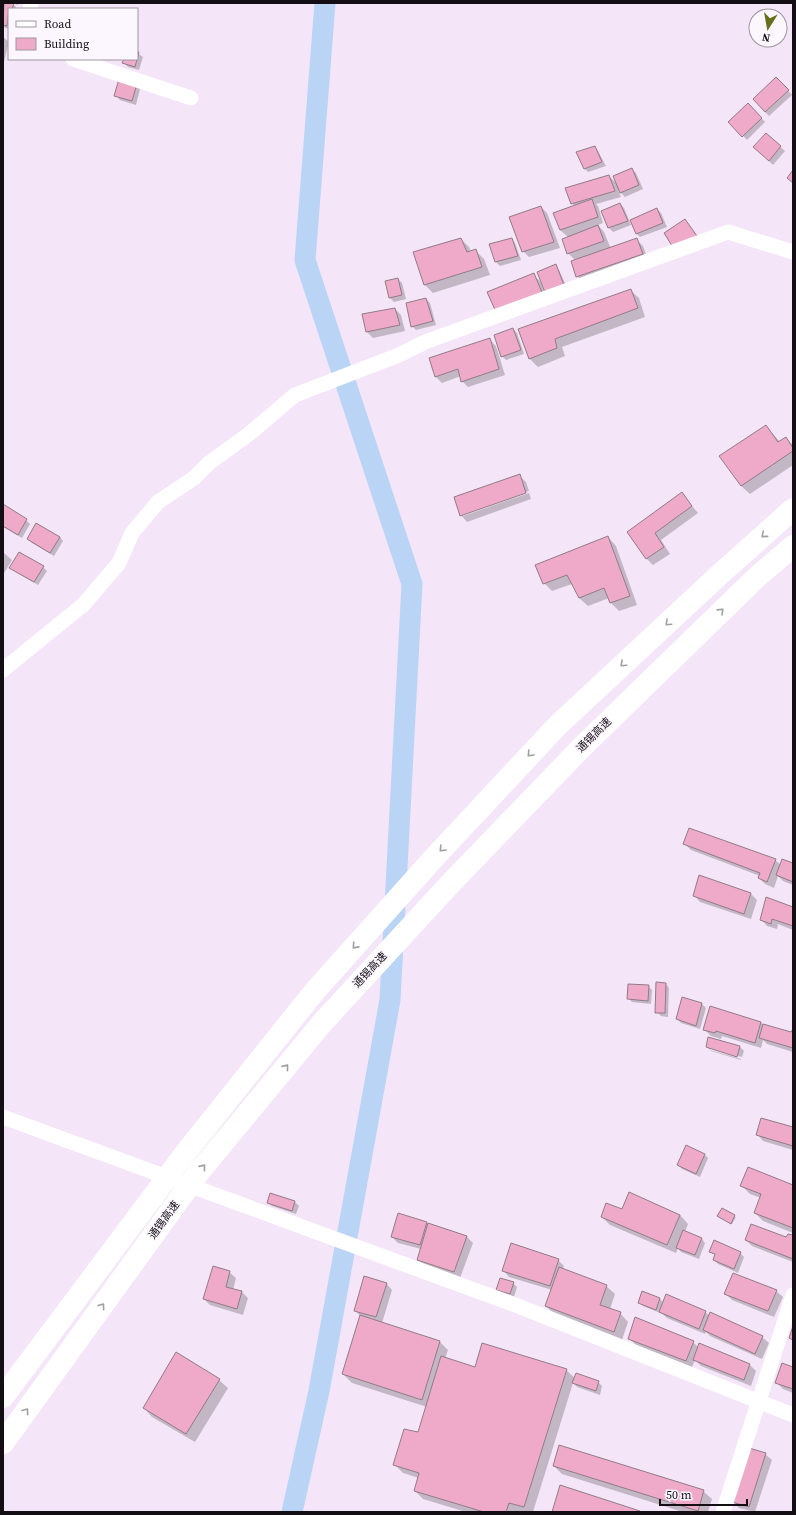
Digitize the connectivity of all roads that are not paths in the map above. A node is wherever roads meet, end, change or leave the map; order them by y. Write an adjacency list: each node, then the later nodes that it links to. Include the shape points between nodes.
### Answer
1 (76, 60): 2 (street)
2 (191, 98)
3 (793, 252): 6 (street, via 728,232 425,342 295,395 249,434 209,463 194,478 158,502 132,533 119,563 83,605)
4 (793, 509): 9 (highway, 通锡高速, one-way to 9, via 557,726 314,992 187,1151)
5 (793, 546): 12 (highway, 通锡高速, one-way to 5, via 199,1172 322,1022 576,752 757,577)
6 (3, 670)
7 (3, 1117): 10 (street, via 518,1306)
8 (793, 1295): 10 (street)
9 (3, 1397)
10 (759, 1402): 11 (street); 13 (street)
11 (793, 1415)
12 (3, 1443)
13 (723, 1512)

